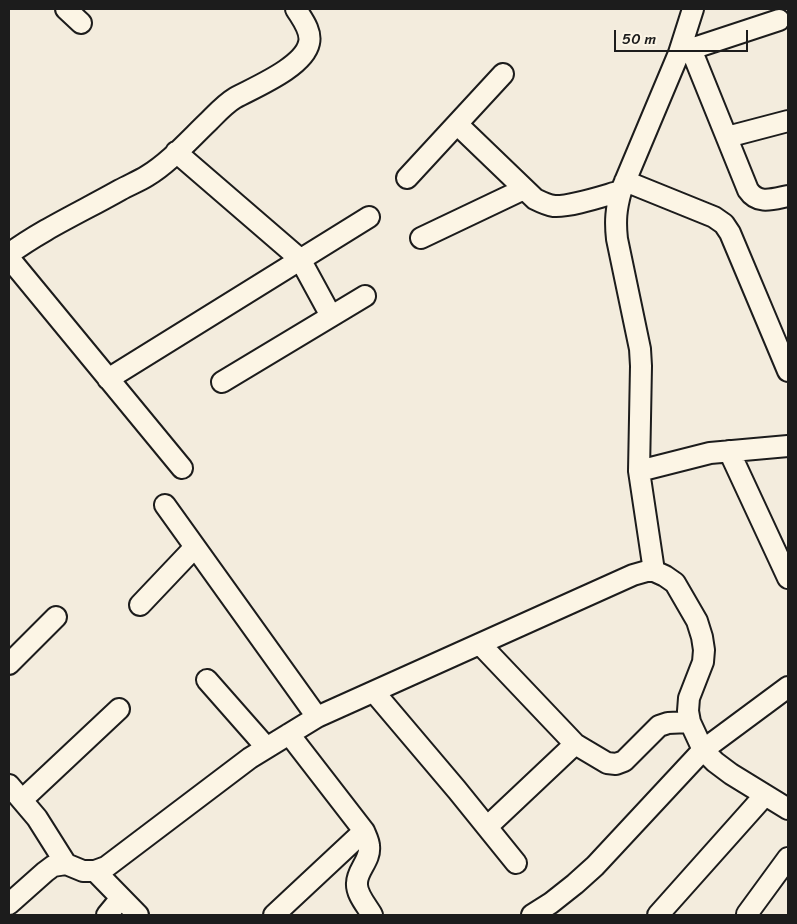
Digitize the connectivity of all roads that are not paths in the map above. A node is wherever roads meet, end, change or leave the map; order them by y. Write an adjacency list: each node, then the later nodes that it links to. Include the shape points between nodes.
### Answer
1 (66, 9): 5 (street)
2 (296, 9): 11 (street, via 309,32 309,44 304,54 294,65 223,108)
3 (693, 9): 6 (street)
4 (779, 20): 6 (street)
5 (81, 23)
6 (685, 51): 10 (street); 13 (street)
7 (503, 74): 9 (street)
8 (788, 121): 10 (street)
9 (457, 124): 12 (street); 14 (street)
10 (727, 137): 15 (street, via 752,196 771,200)
11 (176, 152): 18 (street, via 148,176 51,227); 19 (street)
12 (408, 178)
13 (623, 186): 14 (street, via 564,206 542,203); 22 (street, via 714,217 724,224); 28 (street, via 615,221 642,366)
14 (524, 189): 17 (street)
15 (788, 196)
16 (369, 216): 19 (street)
17 (421, 238)
18 (9, 256): 23 (street)
19 (300, 259): 21 (street); 23 (street)
20 (365, 296): 21 (street)
21 (331, 316): 24 (street)
22 (788, 371)
23 (108, 378): 27 (street)
24 (222, 382)
25 (788, 446): 26 (street)
26 (729, 451): 28 (street); 32 (street)
27 (182, 468)
28 (640, 471): 31 (street)
29 (165, 505): 30 (street)
30 (195, 547): 33 (street); 41 (street)
31 (654, 571): 35 (street, via 633,574); 42 (street, via 675,583 702,637 703,662 690,698)
32 (788, 578)
33 (140, 605)
34 (56, 617): 36 (street)
35 (480, 644): 39 (street); 44 (street)
36 (9, 664)
37 (207, 680): 45 (street)
38 (788, 687): 46 (street)
39 (374, 692): 41 (street); 50 (street)
40 (119, 709): 47 (street)
41 (317, 717): 43 (street)
42 (690, 722): 44 (street, via 659,726 631,755 616,764 607,763); 46 (street)
43 (289, 734): 45 (street); 51 (street)
44 (576, 744): 50 (street)
45 (266, 747): 55 (street, via 106,867)
46 (703, 750): 48 (street, via 731,774); 63 (street, via 595,866)
47 (15, 793): 54 (street, via 41,824)
48 (765, 795): 49 (street); 64 (street)
49 (788, 809)
50 (486, 827): 53 (street)
51 (364, 831): 61 (street); 62 (street, via 369,854 356,885)
52 (788, 858): 58 (street)
53 (516, 863)
54 (66, 864): 55 (street, via 83,871); 57 (street, via 53,866)
55 (95, 871): 56 (street)
56 (121, 898): 59 (street); 60 (street)
57 (9, 904)
58 (747, 914)
59 (107, 915)
60 (138, 915)
61 (274, 915)
62 (372, 915)
63 (532, 915)
64 (658, 915)

